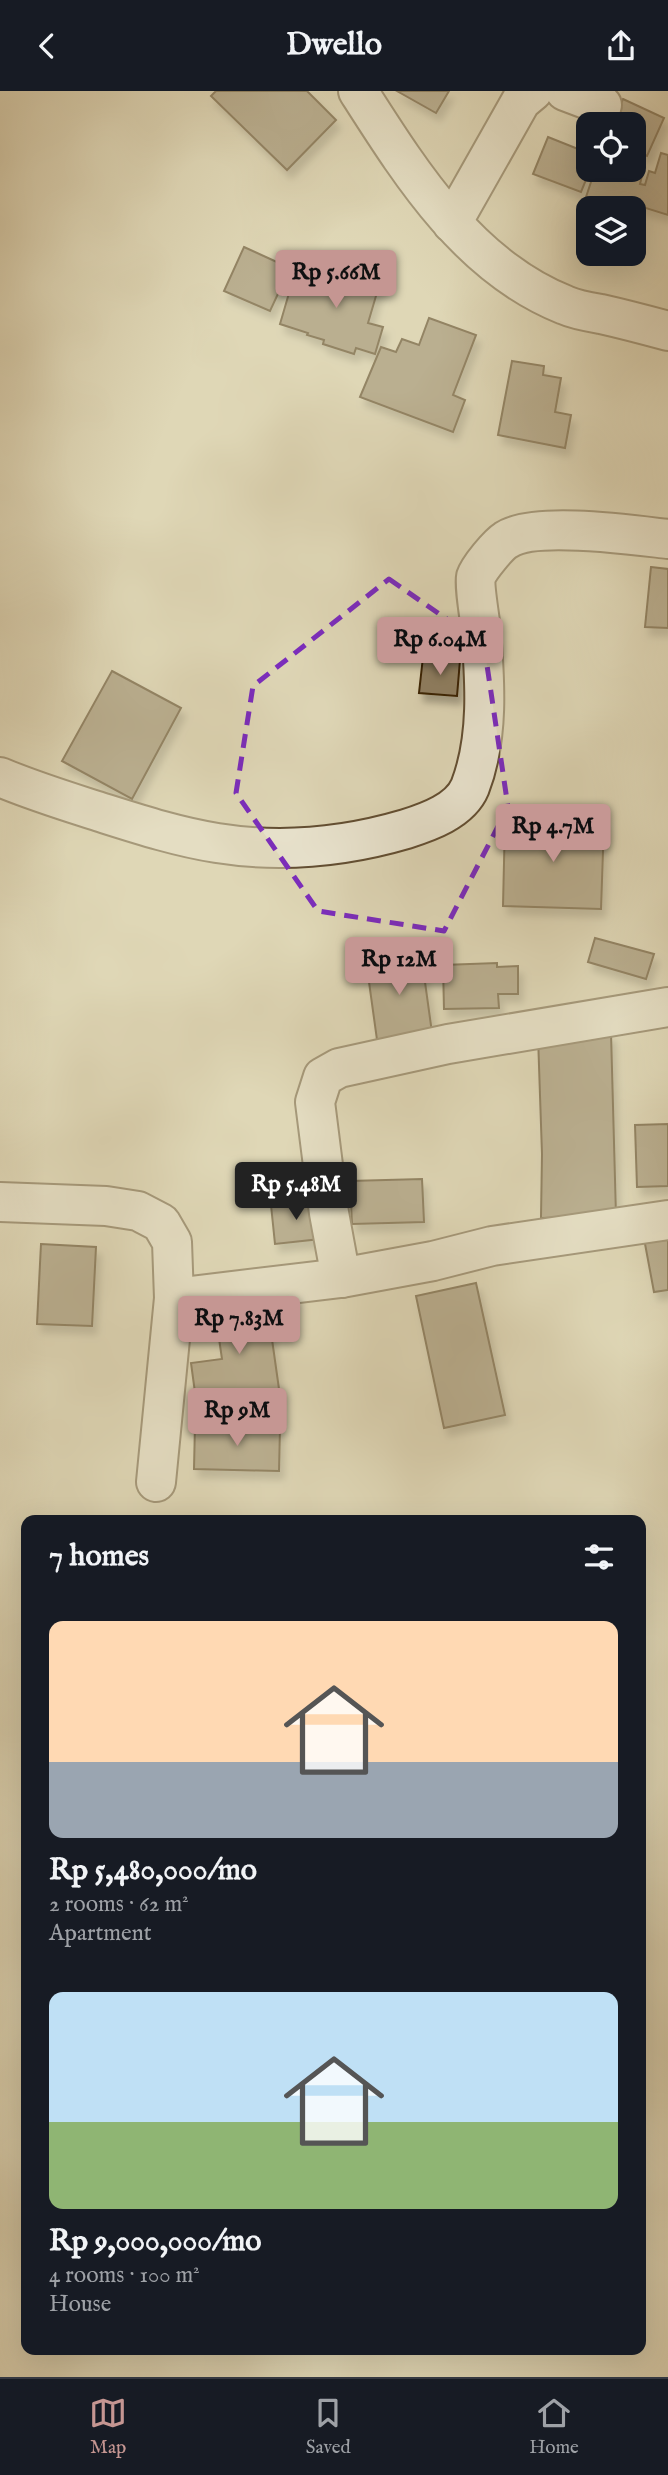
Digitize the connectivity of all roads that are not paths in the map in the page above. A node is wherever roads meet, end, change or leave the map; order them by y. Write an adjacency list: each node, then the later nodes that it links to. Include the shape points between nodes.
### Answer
1 (358, 91): 5 (street, via 392,145)
2 (533, 91): 5 (street, via 520,101)
3 (565, 91): 4 (street)
4 (602, 105)
5 (452, 223): 6 (street, via 527,289 568,307)
6 (668, 331)
7 (668, 539): 8 (street, via 530,532 506,540 489,558 476,578 485,695 479,749 469,789 433,821 346,843 282,849 216,843 139,824)
8 (0, 777)
9 (668, 1007): 12 (street, via 448,1044 339,1068 323,1077 315,1102)
10 (0, 1202): 13 (street, via 106,1206 138,1211 161,1223 172,1242)
11 (668, 1220): 12 (street, via 492,1246)
12 (341, 1278): 13 (street)
13 (174, 1298): 14 (street)
14 (156, 1482)

